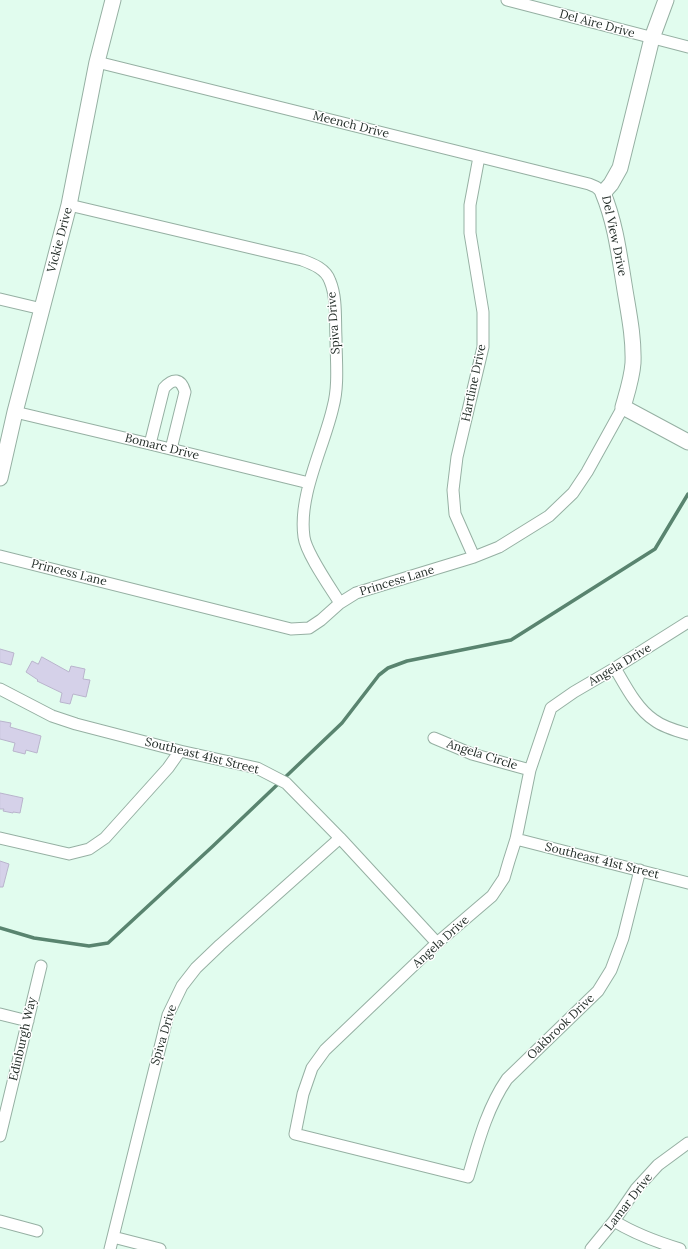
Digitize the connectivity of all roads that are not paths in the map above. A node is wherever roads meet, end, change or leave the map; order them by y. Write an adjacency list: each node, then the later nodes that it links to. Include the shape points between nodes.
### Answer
1 (113, 0): 6 (street, Vickie Drive)
2 (666, 0): 4 (street, Del View Drive)
3 (512, 1): 4 (street, Del Aire Drive)
4 (652, 38): 5 (street, Del Aire Drive); 8 (street, Del View Drive, via 620,168)
5 (688, 47)
6 (98, 62): 7 (street, Meench Drive); 9 (street, Vickie Drive)
7 (479, 157): 8 (street, Meench Drive, via 589,184); 20 (street, Hartline Drive, via 470,205 470,234 483,312 483,347 457,457 453,490 455,514)
8 (603, 193): 12 (street, Del View Drive, via 610,210 617,242 631,331 633,364)
9 (69, 205): 11 (street, Vickie Drive); 18 (street, Spiva Drive, via 319,266 330,280 335,303 336,375 334,406)
10 (0, 299): 11 (street)
11 (42, 309): 13 (street, Vickie Drive)
12 (623, 407): 14 (street); 20 (street, Princess Lane, via 573,493 549,516 499,547)
13 (15, 412): 15 (street, Bomarc Drive); 17 (street, Vickie Drive)
14 (688, 442)
15 (150, 444): 16 (street, Bomarc Drive); 16 (street, via 164,388 168,383 180,382 186,392)
16 (171, 449): 18 (street, Bomarc Drive)
17 (0, 478)
18 (309, 483): 21 (street, Spiva Drive, via 303,520 304,538 310,554)
19 (0, 556): 21 (street, Princess Lane, via 291,629 309,628)
20 (474, 557): 21 (street, Princess Lane, via 356,593)
21 (340, 603)
22 (688, 622): 23 (street, Angela Drive)
23 (615, 668): 25 (street, via 632,696 653,720); 28 (street, Angela Drive, via 551,708)
24 (0, 689): 27 (street, Southeast 41st Street, via 52,716)
25 (688, 734)
26 (434, 738): 28 (street, Angela Circle, via 472,754)
27 (180, 751): 29 (street, via 168,768 105,838 89,849 69,854); 30 (street, Southeast 41st Street, via 257,768 286,783)
28 (530, 770): 31 (street, Angela Drive)
29 (0, 838)
30 (340, 838): 34 (street, Southeast 41st Street); 44 (street, Spiva Drive, via 220,945 182,986 168,1015)
31 (516, 839): 32 (street, Southeast 41st Street); 34 (street, Angela Drive, via 504,878 492,896)
32 (640, 870): 33 (street, Southeast 41st Street); 40 (street, Oakbrook Drive, via 623,938 611,970 598,991 507,1079 496,1094)
33 (688, 882)
34 (437, 943): 40 (street, Angela Drive, via 325,1050 312,1068 303,1094 295,1134)
35 (41, 966): 37 (street, Edinburgh Way)
36 (0, 1014): 37 (street)
37 (28, 1021): 38 (street, Edinburgh Way)
38 (0, 1136)
39 (688, 1143): 42 (street, Lamar Drive, via 658,1165 636,1189)
40 (468, 1177)
41 (0, 1221): 43 (street)
42 (614, 1221): 47 (street, Lamar Drive); 48 (street, via 628,1230)
43 (37, 1231)
44 (113, 1237): 45 (street, Spiva Drive); 46 (street)
45 (110, 1249)
46 (160, 1249)
47 (591, 1249)
48 (680, 1249)

